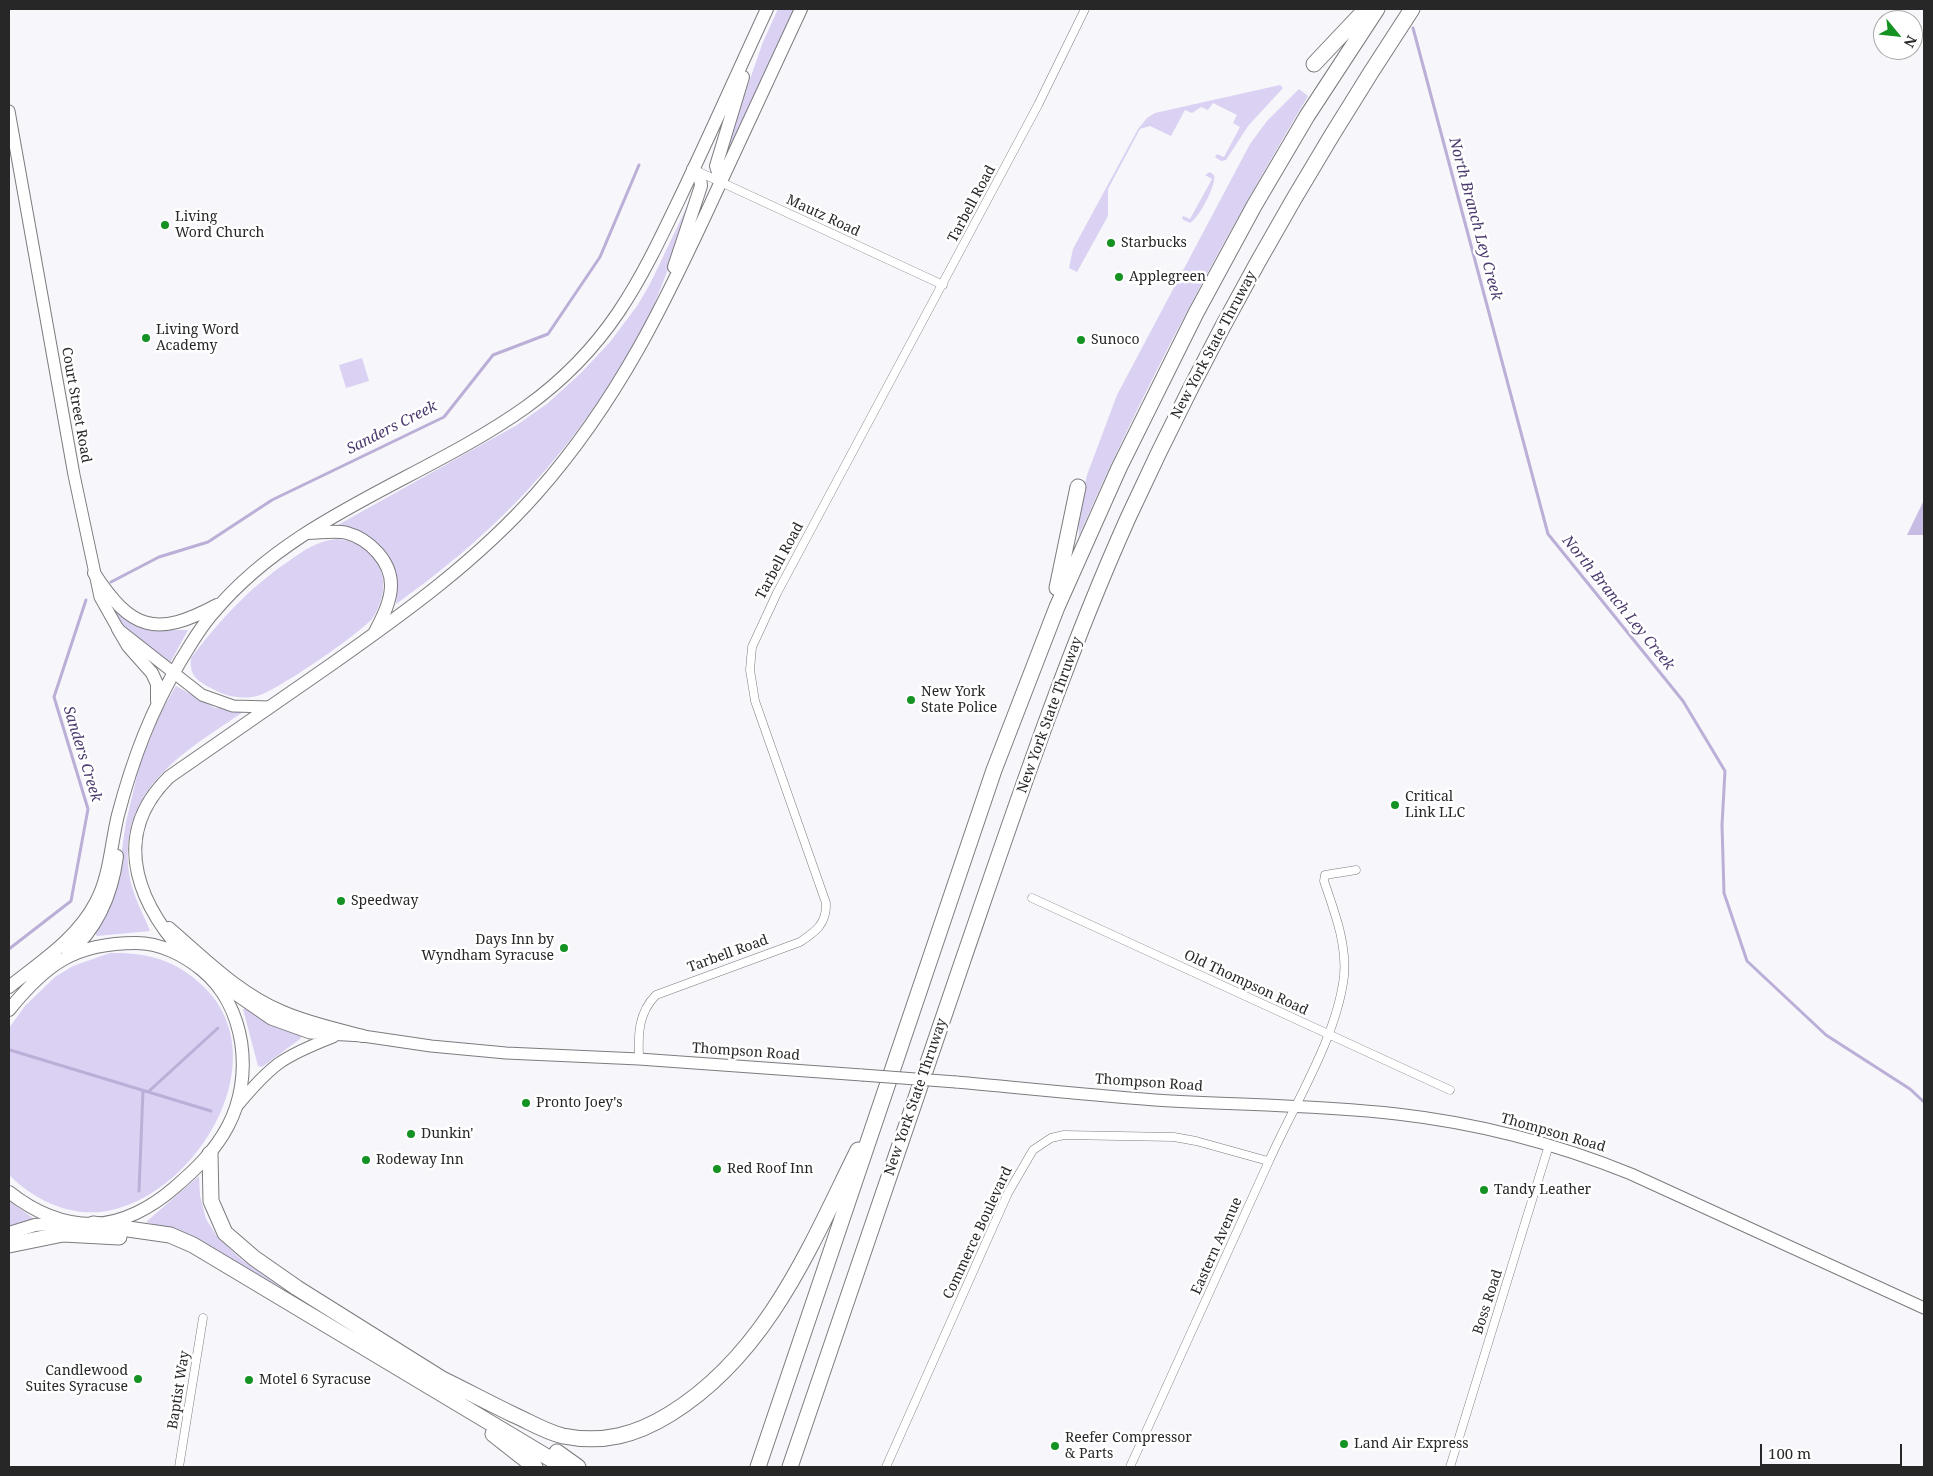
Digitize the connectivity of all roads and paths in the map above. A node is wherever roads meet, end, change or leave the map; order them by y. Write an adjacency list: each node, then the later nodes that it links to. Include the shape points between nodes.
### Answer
1 (767, 9): 7 (main road)
2 (801, 9): 11 (main road)
3 (1085, 9): 12 (street, Tarbell Road)
4 (1366, 9): 8 (highway)
5 (1377, 9): 20 (highway, New York State Thruway, via 1307,116 1196,313 1120,468)
6 (1412, 9): 60 (highway, New York State Thruway, via 1285,211 1218,334 1127,521 1050,712)
7 (756, 34): 10 (main road); 11 (main road, via 716,166)
8 (1314, 64)
9 (9, 111): 16 (street, Court Street Road)
10 (693, 169): 11 (street, Mautz Road); 13 (main road, via 700,177 701,186); 15 (main road, via 623,307 569,372 525,407)
11 (721, 182): 12 (street, Mautz Road); 13 (main road)
12 (942, 285): 38 (street, Tarbell Road, via 777,593 752,647 750,670 755,701 826,904 824,918 820,927 800,942 656,995 641,1015)
13 (657, 316): 19 (main road, via 596,417 536,494 443,583)
14 (1078, 487): 20 (highway, via 1065,558)
15 (307, 533): 17 (main road, via 268,559); 19 (main road, via 345,532 362,539 380,554 390,573 391,586 388,603)
16 (94, 573): 17 (main road, via 114,602 140,621 173,624); 18 (street, Court Street Road, via 100,597)
17 (223, 601): 21 (main road)
18 (118, 629): 21 (street, Court Street Road); 22 (main road, via 152,673 157,684)
19 (374, 635): 23 (main road)
20 (1043, 640): 41 (highway, New York State Thruway, via 994,770)
21 (174, 673): 22 (main road); 23 (street, Court Street Road, via 214,700 234,706)
22 (157, 702): 24 (main road)
23 (270, 707): 27 (main road, via 169,777 152,797 142,815 134,852 139,880)
24 (127, 784): 28 (main road, via 115,873 105,905 84,940); 32 (main road, via 97,901 74,933)
25 (1356, 870): 35 (street, Eastern Avenue, via 1330,873 1324,880 1340,928 1344,974 1340,1000)
26 (1032, 898): 35 (street, Old Thompson Road)
27 (154, 915): 29 (main road, via 172,942); 37 (main road, via 227,978 259,999 297,1018)
28 (62, 959): 29 (main road, via 99,945 143,943 167,949); 31 (main road)
29 (194, 964): 30 (main road)
30 (215, 980): 36 (street, Thompson Road, via 271,1020 310,1033); 40 (main road, via 240,1037 243,1058)
31 (29, 985): 33 (main road); 34 (main road)
32 (9, 987)
33 (9, 998)
34 (9, 1010)
35 (1328, 1035): 39 (street, Old Thompson Road); 42 (street, Eastern Avenue)
36 (337, 1036): 37 (street, Thompson Road); 40 (street, Thompson Road, via 299,1050 275,1064)
37 (363, 1036): 38 (street, Thompson Road, via 431,1046)
38 (639, 1059): 42 (street, Thompson Road, bridge, via 1155,1100)
39 (1450, 1090)
40 (237, 1106): 44 (main road)
41 (880, 1106): 54 (highway, via 776,1308 722,1374 691,1401 648,1428 593,1440 562,1436); 59 (highway, New York State Thruway)
42 (1294, 1106): 43 (street, Thompson Road, via 1428,1118); 45 (street, Eastern Avenue)
43 (1549, 1145): 52 (street, Thompson Road, via 1631,1174); 63 (street, Boss Road)
44 (210, 1154): 48 (main road, via 181,1182 147,1207 124,1218); 54 (highway, via 211,1201 225,1233 254,1258)
45 (1268, 1161): 61 (street, Commerce Boulevard, via 1174,1138 1064,1135 1038,1145 1008,1192); 62 (street, Eastern Avenue)
46 (9, 1192): 47 (main road, via 37,1212)
47 (73, 1222): 48 (main road); 49 (main road)
48 (93, 1224): 51 (highway, via 170,1235)
49 (9, 1233)
50 (9, 1245): 51 (highway, via 63,1234)
51 (193, 1245): 54 (highway)
52 (1924, 1308)
53 (203, 1318): 55 (street, Baptist Way)
54 (436, 1384): 56 (highway); 57 (highway); 58 (highway, via 545,1444)
55 (179, 1467)
56 (535, 1467)
57 (564, 1467)
58 (578, 1467)
59 (758, 1467)
60 (790, 1467)
61 (886, 1467)
62 (1130, 1467)
63 (1450, 1467)

